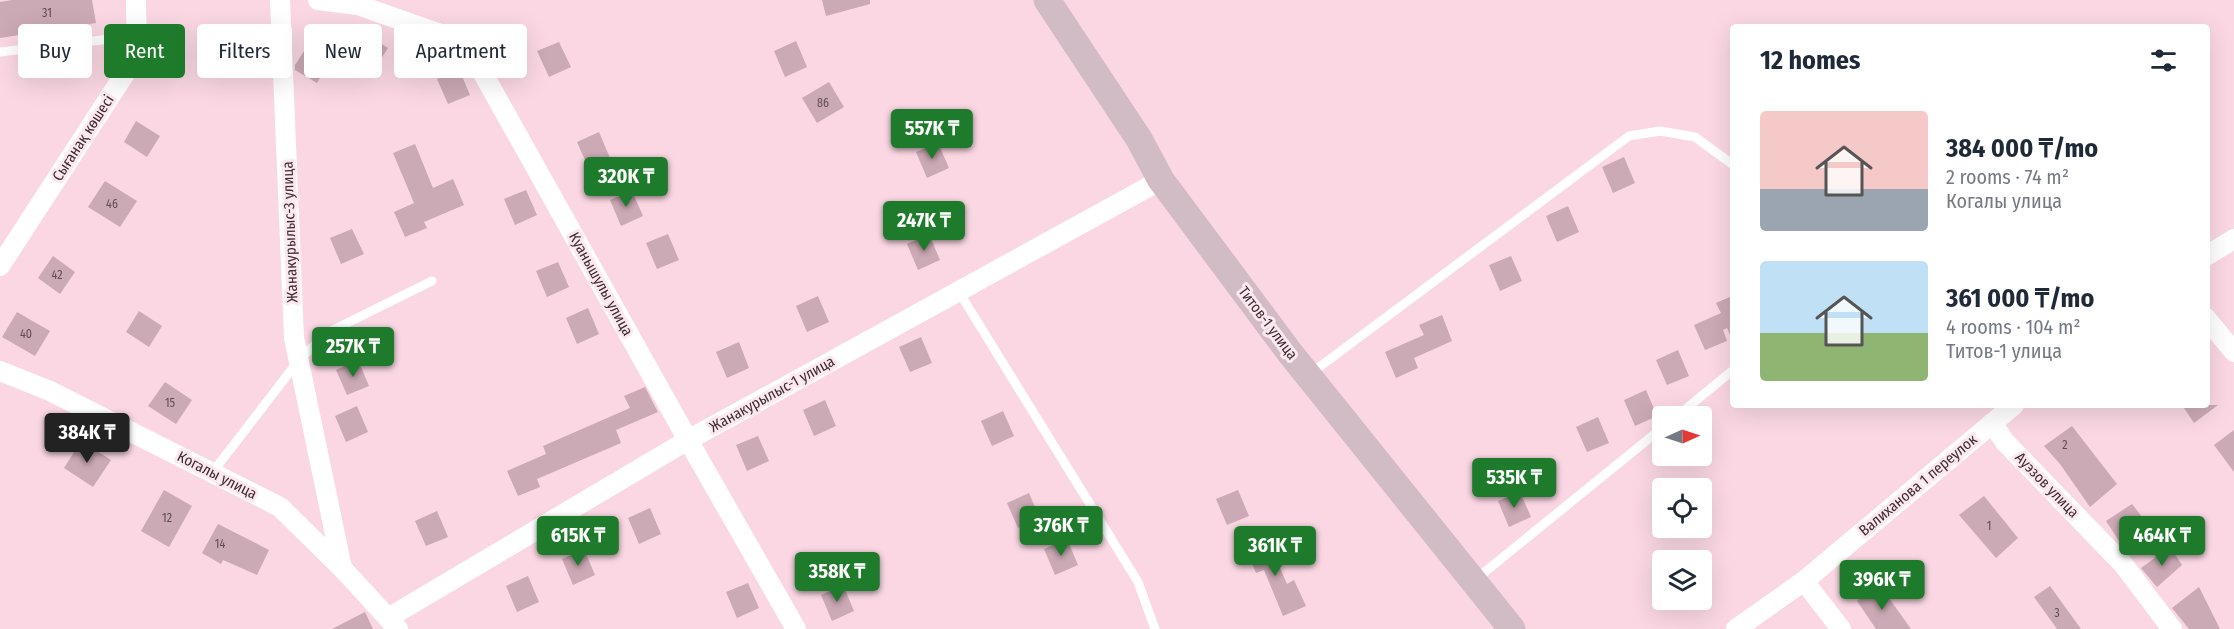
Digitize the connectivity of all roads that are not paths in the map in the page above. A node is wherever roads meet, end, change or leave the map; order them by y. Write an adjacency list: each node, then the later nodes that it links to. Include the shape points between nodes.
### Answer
1 (136, 0): 5 (street, Сығанақ көшесі)
2 (280, 0): 18 (street, Жанакурылыс-3 улица, via 294,338)
3 (318, 0): 26 (street, Куанышулы улица, via 358,5 466,43)
4 (1047, 0): 10 (street, Титов-1 улица, via 1139,139)
5 (136, 24)
6 (104, 40): 7 (lane)
7 (0, 52)
8 (122, 78): 13 (street, Сығанақ көшесі)
9 (1730, 163): 21 (lane, via 1695,137 1660,131 1629,136)
10 (1161, 180): 15 (street, Жанакурылыс-1 улица); 21 (street, Титов-1 улица)
11 (2234, 239): 12 (street)
12 (2210, 254)
13 (0, 266)
14 (432, 281): 18 (lane, via 327,333)
15 (959, 292): 26 (street, Жанакурылыс-1 улица); 33 (lane, via 1138,582)
16 (2210, 323): 17 (street)
17 (2234, 352)
18 (299, 360): 27 (lane); 28 (street, Жанакурылыс-3 улица)
19 (0, 371): 27 (street, Когалы улица, via 50,391)
20 (1730, 373): 22 (lane)
21 (1308, 376): 29 (street, Титов-1 улица)
22 (1689, 406)
23 (2007, 408): 24 (street, Валиханова 1 переулок)
24 (1993, 414): 30 (street, Валиханова 1 переулок); 37 (street, Ауэзов улица, via 2005,442 2123,564)
25 (1652, 436): 29 (lane)
26 (688, 440): 31 (street, Жанакурылыс-1 улица); 32 (street, Куанышулы улица)
27 (213, 473): 28 (street, Когалы улица, via 280,507)
28 (342, 568): 31 (street, Когалы улица)
29 (1473, 581): 34 (street, Титов-1 улица)
30 (1804, 581): 35 (street, Валиханова 1 переулок); 36 (street)
31 (393, 623)
32 (796, 629)
33 (1155, 629)
34 (1512, 629)
35 (1736, 629)
36 (1841, 629)
37 (2172, 629)

